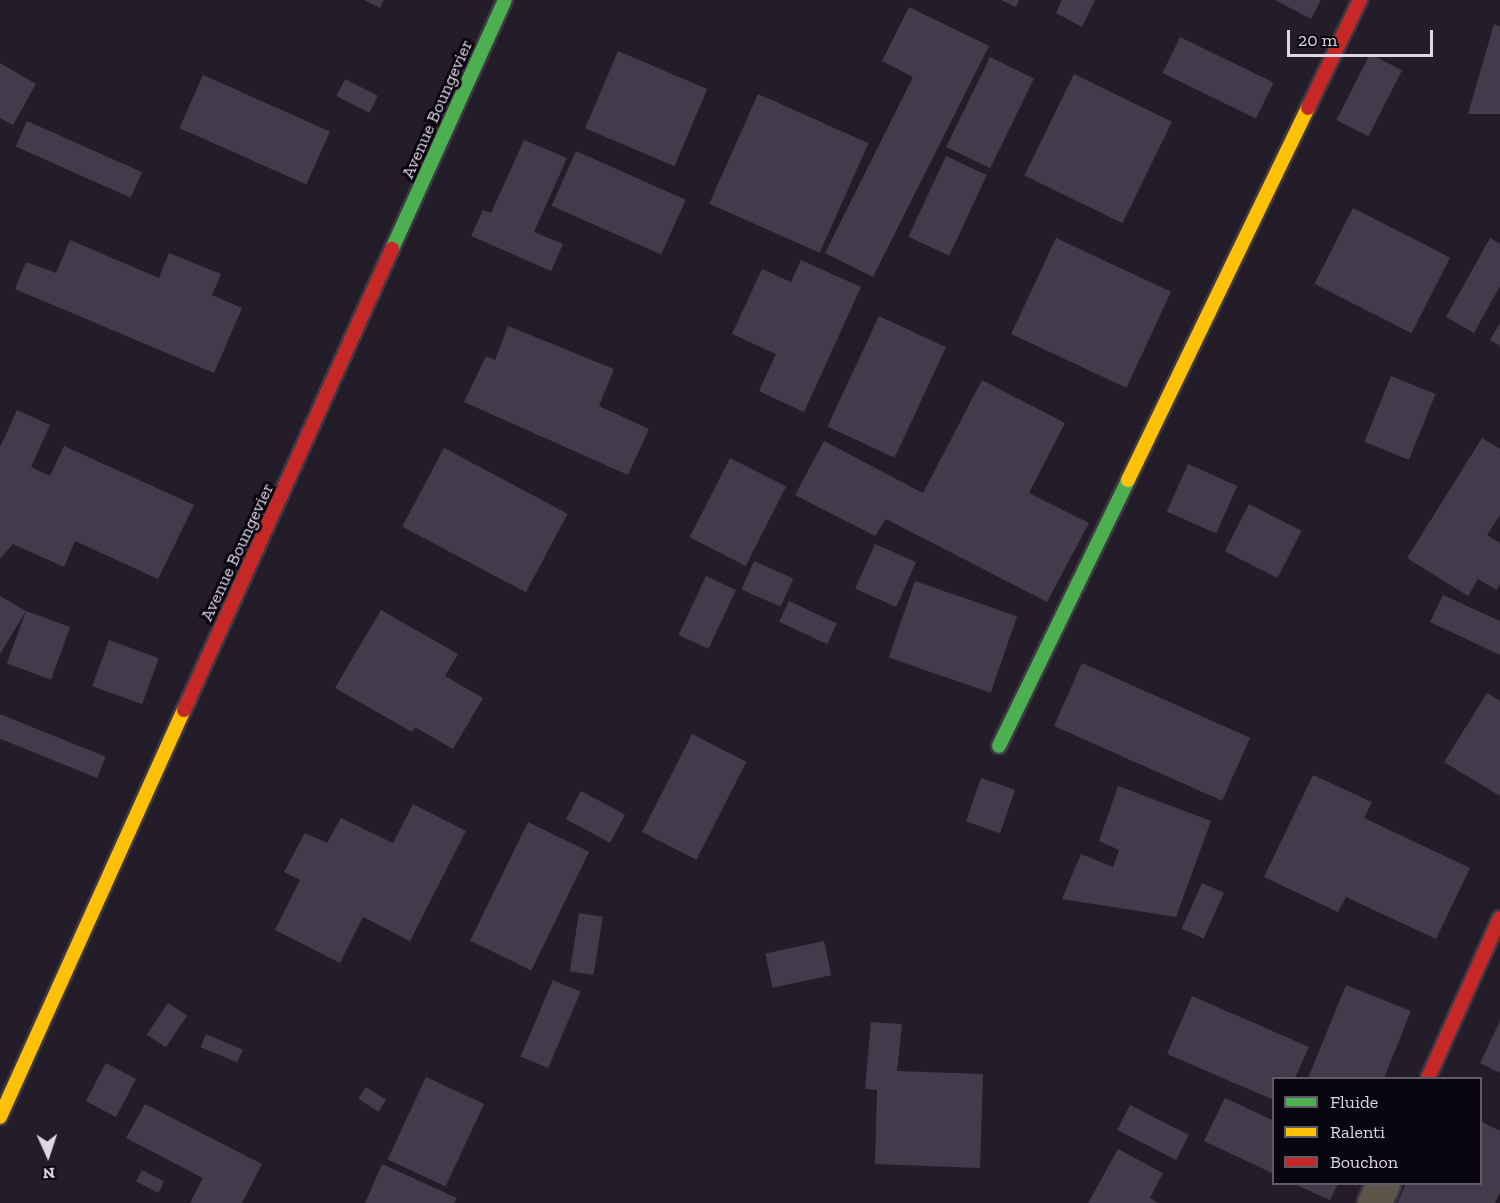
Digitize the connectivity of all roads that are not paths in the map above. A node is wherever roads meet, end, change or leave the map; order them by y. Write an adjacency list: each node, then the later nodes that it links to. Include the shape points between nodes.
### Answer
1 (505, 0): 6 (street, Avenue Boungevier)
2 (1360, 0): 3 (street)
3 (999, 746)
4 (1500, 918): 5 (street)
5 (1428, 1077)
6 (0, 1118)
7 (1383, 1185): 8 (street)
8 (1374, 1203)

